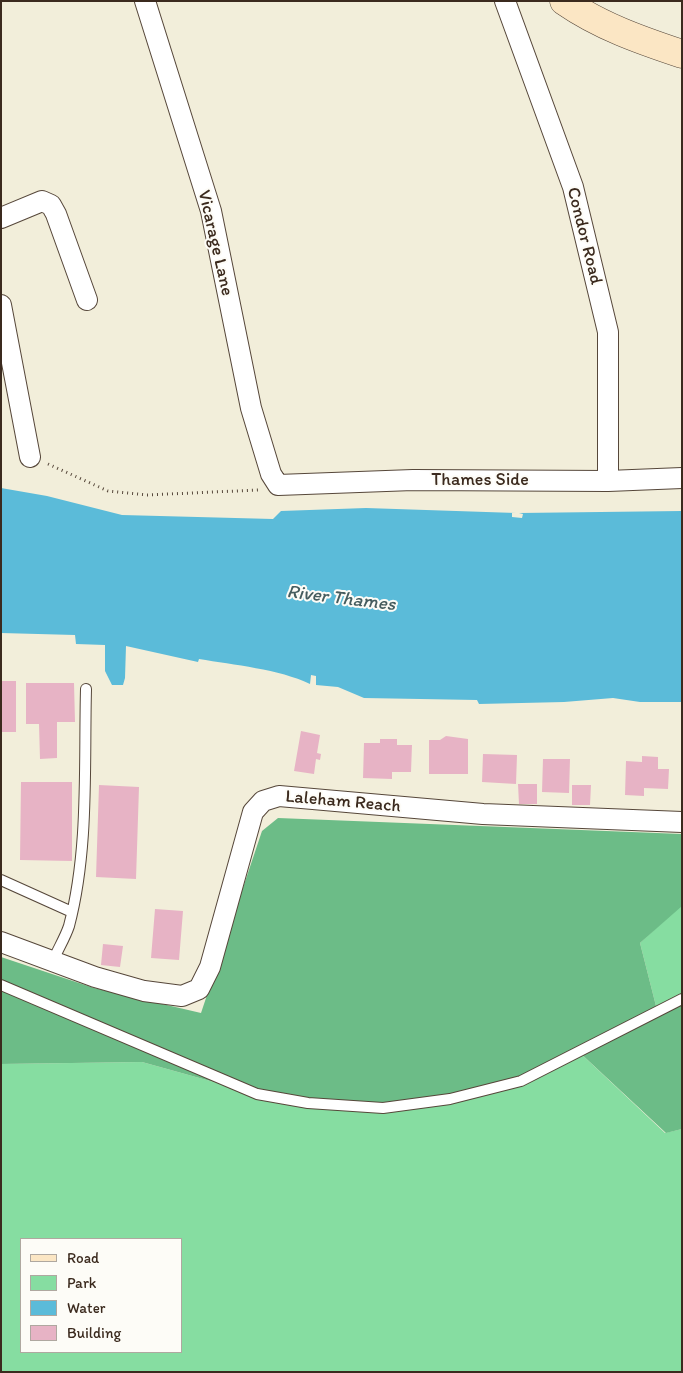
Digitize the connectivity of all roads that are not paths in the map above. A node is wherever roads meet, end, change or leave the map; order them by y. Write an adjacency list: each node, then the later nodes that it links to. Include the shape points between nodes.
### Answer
1 (145, 1): 11 (street, Vicarage Lane, via 211,211 251,408 271,474)
2 (504, 1): 10 (street, Condor Road, via 573,187 608,332)
3 (564, 1): 4 (street, via 593,20)
4 (682, 54)
5 (1, 218): 6 (street, via 42,201 51,205 67,238)
6 (87, 300)
7 (3, 317): 8 (street)
8 (30, 457)
9 (682, 478): 10 (street, Thames Side)
10 (608, 481): 11 (street, Thames Side, via 413,480)
11 (278, 485)
12 (86, 689): 15 (lane, via 82,823 78,882)
13 (682, 822): 17 (street, Laleham Reach, via 483,814 279,796 263,801 253,812 210,967 199,989 182,996 144,991)
14 (1, 880): 15 (lane)
15 (72, 912): 17 (lane)
16 (1, 942): 17 (street, Laleham Reach)
17 (53, 961)
18 (1, 985): 19 (lane, via 257,1094 308,1103 383,1108 450,1099 521,1081)
19 (682, 999)

